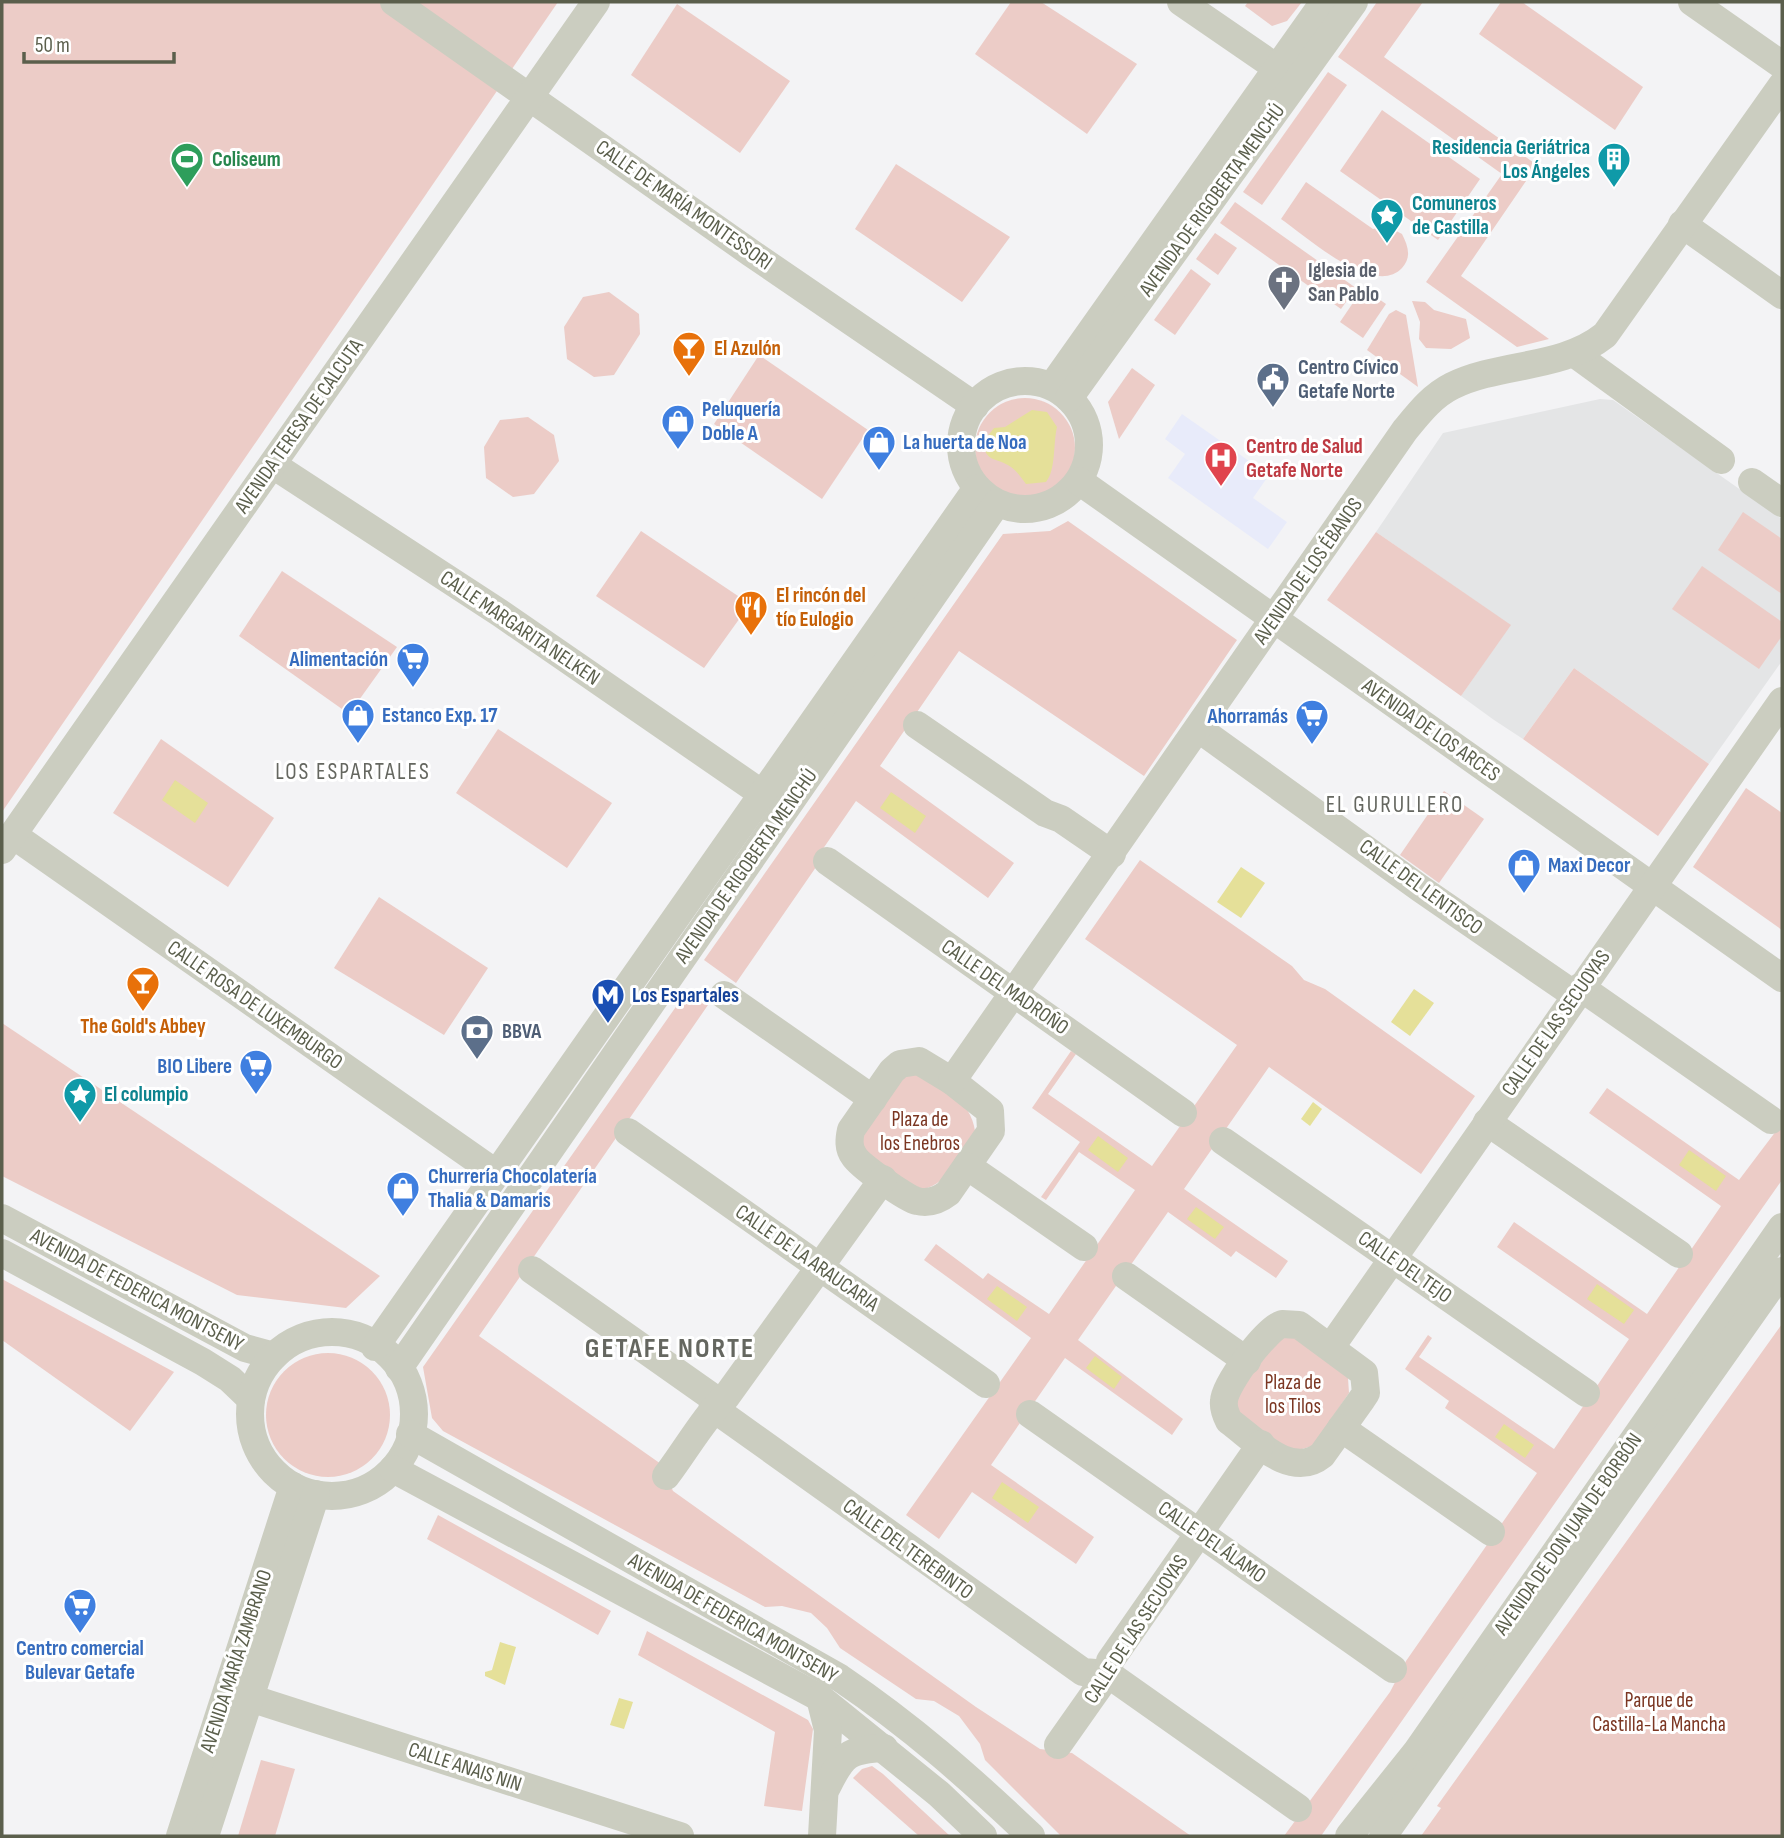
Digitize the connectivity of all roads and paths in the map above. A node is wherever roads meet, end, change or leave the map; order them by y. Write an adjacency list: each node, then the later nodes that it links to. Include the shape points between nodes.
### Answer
1 (394, 2): 9 (street, CALLE DE MARÍA MONTESSORI)
2 (596, 2): 9 (street, AVENIDA TERESA DE CALCUTA)
3 (1181, 2): 7 (street)
4 (1324, 2): 7 (street, AVENIDA DE RIGOBERTA MENCHÚ)
5 (1354, 2): 13 (street, AVENIDA DE RIGOBERTA MENCHÚ)
6 (1692, 2): 8 (street)
7 (1277, 68): 13 (street, AVENIDA DE RIGOBERTA MENCHÚ)
8 (1782, 82): 10 (street, AVENIDA DE LOS ÉBANOS)
9 (530, 97): 14 (street, CALLE DE MARÍA MONTESSORI); 16 (street, AVENIDA TERESA DE CALCUTA)
10 (1682, 224): 11 (street); 12 (street, AVENIDA DE LOS ÉBANOS, via 1605,335)
11 (1782, 295)
12 (1575, 354): 15 (street); 21 (street, AVENIDA DE LOS ÉBANOS, via 1468,379 1427,404)
13 (1061, 392): 14 (street, via 1032,381 1014,382 996,387); 17 (street, via 1088,428 1087,464)
14 (975, 406): 19 (street, via 963,429 961,446 964,463)
15 (1721, 460)
16 (273, 465): 25 (street, CALLE MARGARITA NELKEN, via 500,612); 26 (street, AVENIDA TERESA DE CALCUTA)
17 (1079, 481): 19 (street, via 1051,504 1024,509); 21 (street, AVENIDA DE LOS ARCES)
18 (1752, 482): 20 (street)
19 (987, 495): 25 (street, AVENIDA DE RIGOBERTA MENCHÚ); 58 (street, AVENIDA DE RIGOBERTA MENCHÚ)
20 (1782, 503)
21 (1274, 619): 24 (street, AVENIDA DE LOS ÉBANOS); 29 (street, AVENIDA DE LOS ARCES)
22 (1781, 704): 29 (street, CALLE DE LAS SECUOYAS)
23 (917, 725): 27 (street)
24 (1199, 729): 27 (street, AVENIDA DE LOS ÉBANOS); 31 (street, CALLE DEL LENTISCO, via 1421,889)
25 (764, 795): 42 (street, AVENIDA DE RIGOBERTA MENCHÚ)
26 (7, 842): 42 (street, CALLE ROSA DE LUXEMBURGO)
27 (1112, 854): 32 (street, AVENIDA DE LOS ÉBANOS)
28 (827, 861): 32 (street, CALLE DEL MADROÑO)
29 (1652, 886): 30 (street, AVENIDA DE LOS ARCES); 31 (street, CALLE DE LAS SECUOYAS)
30 (1782, 978)
31 (1578, 991): 37 (street, CALLE DEL LENTISCO); 38 (street, CALLE DE LAS SECUOYAS)
32 (1013, 992): 34 (street, AVENIDA DE LOS ÉBANOS); 36 (street, CALLE DEL MADROÑO)
33 (724, 995): 35 (street)
34 (952, 1080): 35 (street, via 925,1063 908,1062 892,1071); 41 (street, via 984,1103 992,1120 988,1137)
35 (873, 1099): 43 (street, via 849,1140 855,1159)
36 (1183, 1113)
37 (1771, 1120)
38 (1487, 1122): 48 (street); 49 (street, CALLE DE LAS SECUOYAS)
39 (628, 1132): 50 (street, CALLE DE LA ARAUCARIA)
40 (1223, 1141): 49 (street, CALLE DEL TEJO)
41 (967, 1166): 43 (street, via 948,1193 929,1202 914,1201); 46 (street)
42 (497, 1174): 54 (street, AVENIDA DE RIGOBERTA MENCHÚ)
43 (883, 1179): 50 (street)
44 (2, 1218): 56 (street, AVENIDA DE FEDERICA MONTSENY, via 245,1348)
45 (1782, 1227): 86 (street, AVENIDA DE DON JUAN DE BORBÓN, via 1416,1751)
46 (1084, 1247)
47 (2, 1253): 61 (street, AVENIDA DE FEDERICA MONTSENY, via 203,1362 230,1378)
48 (1679, 1254)
49 (1393, 1258): 55 (street, CALLE DE LAS SECUOYAS); 60 (street, CALLE DEL TEJO)
50 (820, 1268): 59 (street, CALLE DE LA ARAUCARIA); 62 (street, via 726,1398)
51 (532, 1270): 62 (street, CALLE DEL TEREBINTO, via 712,1397)
52 (1782, 1271): 87 (street, AVENIDA DE DON JUAN DE BORBÓN)
53 (1126, 1276): 57 (street)
54 (376, 1347): 56 (street, via 355,1335 312,1334); 58 (street)
55 (1331, 1347): 57 (street, via 1299,1325 1282,1324 1266,1334); 64 (street, via 1358,1365 1366,1382 1366,1393)
56 (274, 1356): 61 (street, via 259,1376)
57 (1247, 1361): 66 (street, via 1225,1392 1223,1403 1229,1421)
58 (399, 1368): 65 (street, via 410,1384 415,1412)
59 (986, 1384)
60 (1586, 1393)
61 (251, 1399): 69 (street, via 254,1441 268,1466)
62 (713, 1408): 68 (street); 73 (street, CALLE DEL TEREBINTO, via 1083,1672)
63 (1030, 1415): 71 (street, CALLE DEL ÁLAMO)
64 (1341, 1428): 66 (street, via 1314,1462 1288,1463); 70 (street)
65 (410, 1434): 67 (street, via 406,1453); 85 (street, AVENIDA DE FEDERICA MONTSENY, via 840,1678 961,1769)
66 (1261, 1444): 71 (street, CALLE DE LAS SECUOYAS)
67 (393, 1469): 69 (street, via 366,1491 341,1496); 75 (street, AVENIDA DE FEDERICA MONTSENY)
68 (666, 1476)
69 (305, 1490): 74 (street, AVENIDA MARÍA ZAMBRANO); 80 (street, AVENIDA MARÍA ZAMBRANO)
70 (1491, 1532)
71 (1199, 1533): 72 (street, CALLE DEL ÁLAMO); 73 (street, CALLE DE LAS SECUOYAS, via 1110,1661)
72 (1393, 1670)
73 (1108, 1674): 76 (street, CALLE DE LAS SECUOYAS); 79 (street, CALLE DEL TEREBINTO)
74 (250, 1698): 81 (street, AVENIDA MARÍA ZAMBRANO); 82 (street, CALLE ANAIS NIN)
75 (820, 1698): 77 (street, AVENIDA DE FEDERICA MONTSENY); 78 (street, via 828,1730)
76 (1058, 1745)
77 (884, 1748): 78 (street, via 858,1750 841,1759); 84 (street, AVENIDA DE FEDERICA MONTSENY)
78 (827, 1787): 83 (street)
79 (1298, 1808)
80 (180, 1836)
81 (205, 1836)
82 (680, 1836)
83 (822, 1836)
84 (983, 1836)
85 (1031, 1836)
86 (1349, 1836)
87 (1382, 1836)

